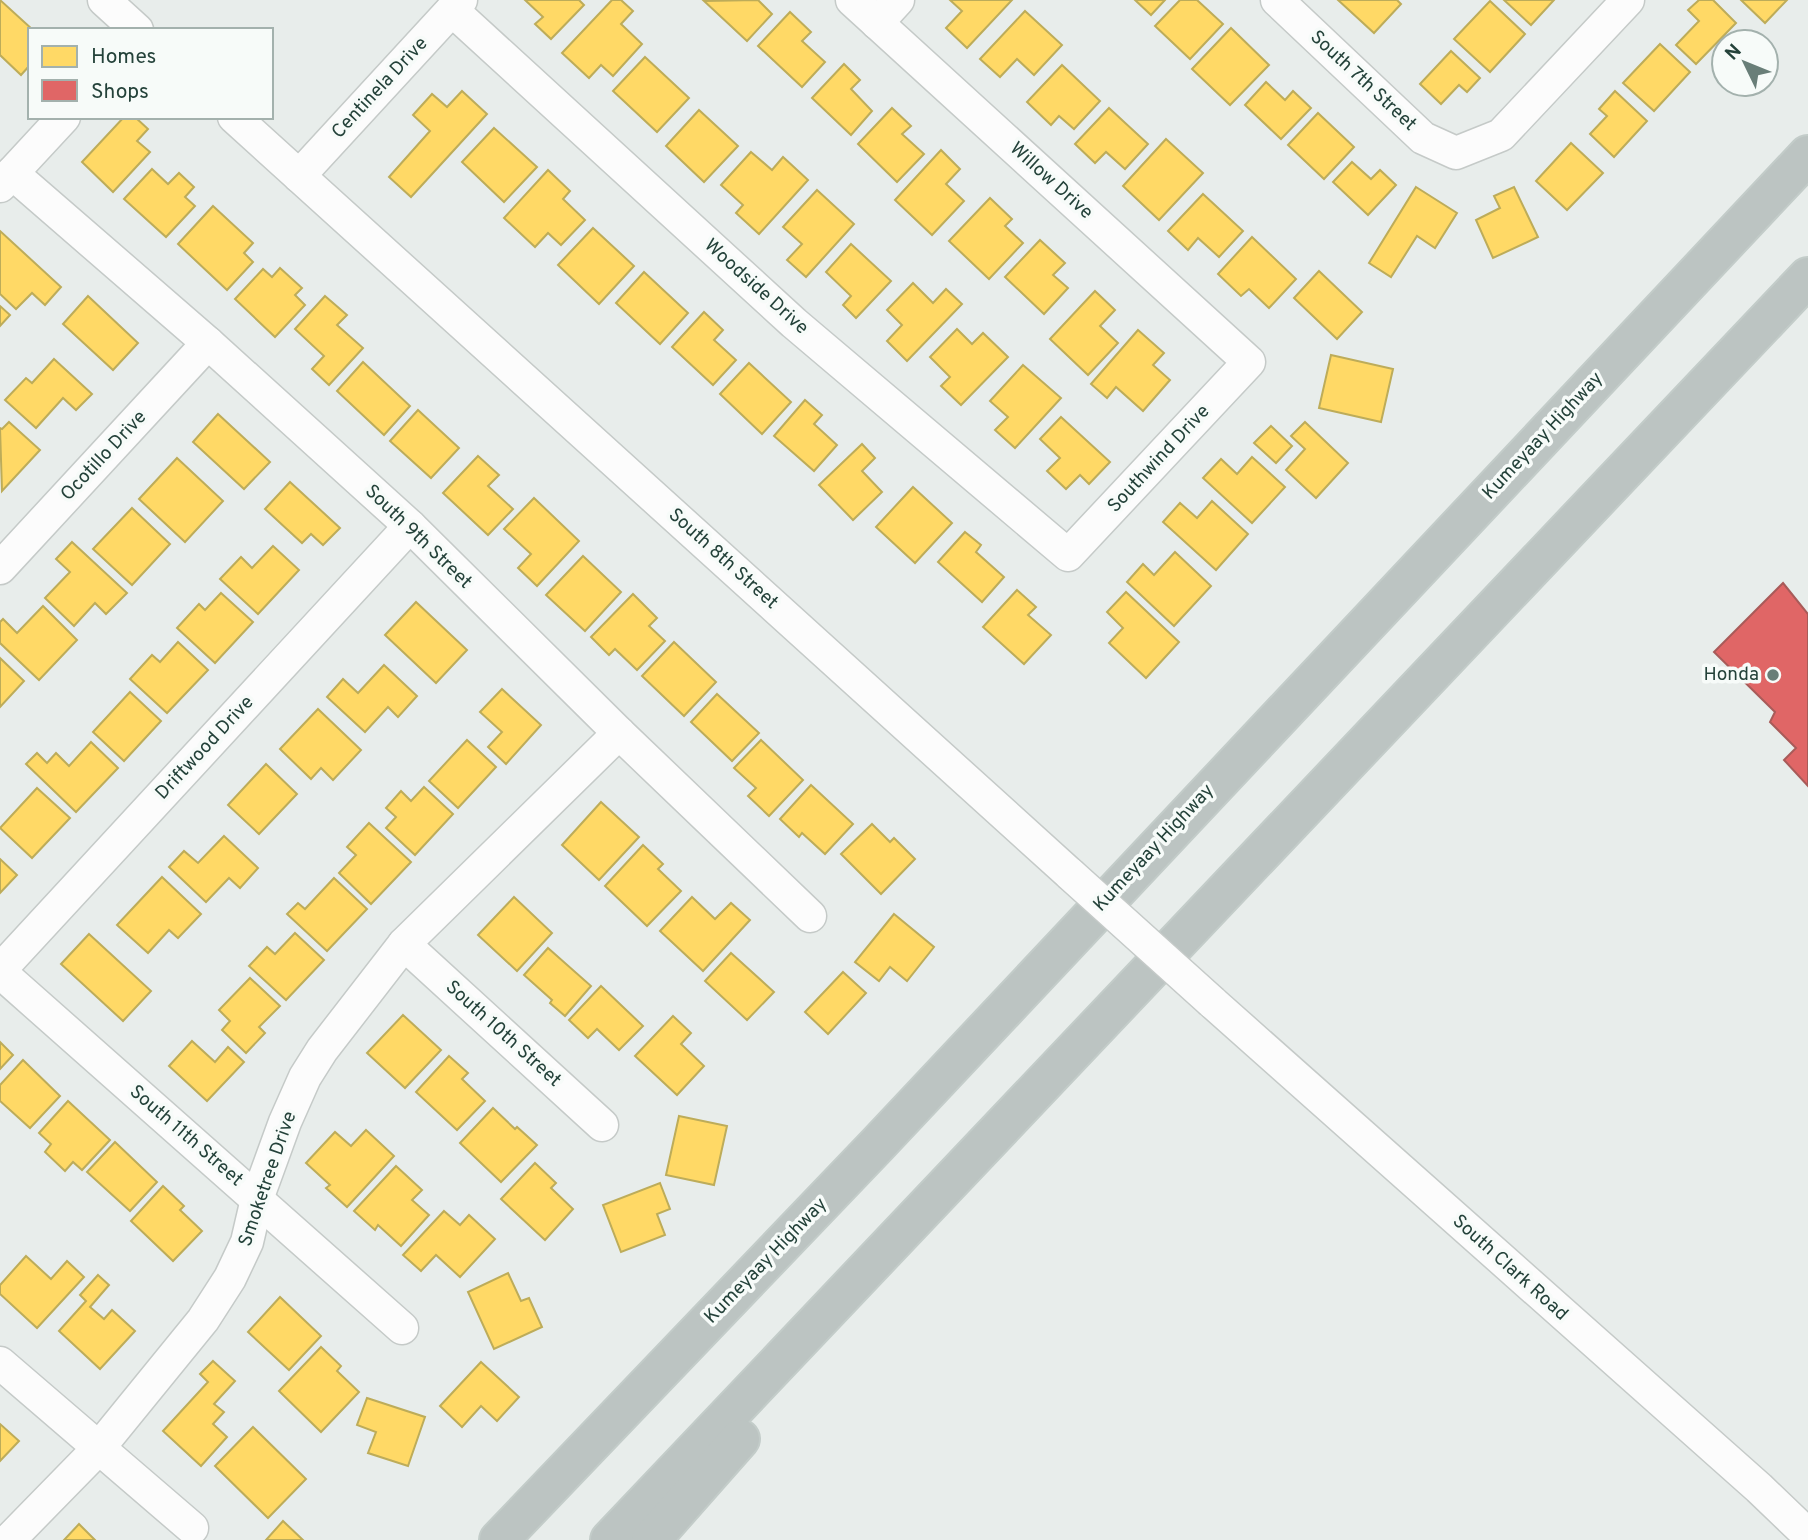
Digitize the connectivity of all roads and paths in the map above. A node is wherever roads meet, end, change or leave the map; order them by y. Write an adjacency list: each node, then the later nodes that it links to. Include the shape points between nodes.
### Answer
1 (104, 0): 7 (street)
2 (852, 0): 6 (street, Willow Drive)
3 (1277, 0): 4 (street, South 7th Street, via 1423,138 1456,153 1501,135)
4 (1628, 0)
5 (457, 5): 11 (street, Centinela Drive); 17 (street, Woodside Drive, via 794,323)
6 (888, 12): 15 (street, Willow Drive)
7 (135, 28)
8 (62, 119): 12 (street)
9 (236, 119): 11 (street, South 8th Street)
10 (1808, 155): 33 (highway, Kumeyaay Highway)
11 (299, 176): 23 (street, South 8th Street, bridge)
12 (6, 179): 14 (street, South 9th Street)
13 (1808, 277): 26 (highway)
14 (208, 344): 16 (street, South 9th Street); 18 (street, Ocotillo Drive)
15 (1249, 362): 17 (street, Southwind Drive)
16 (410, 526): 19 (street, South 9th Street); 22 (street, Driftwood Drive)
17 (1068, 555)
18 (0, 568)
19 (619, 733): 20 (street, South 9th Street); 21 (street, Smoketree Drive)
20 (810, 916)
21 (404, 944): 24 (street, South 10th Street); 25 (street, Smoketree Drive, via 305,1077)
22 (0, 971): 25 (street, South 11th Street)
23 (1212, 1002): 31 (street, South Clark Road)
24 (603, 1125)
25 (257, 1199): 27 (street, South 11th Street); 29 (street, Smoketree Drive, via 247,1242 230,1278 203,1320)
26 (897, 1235): 34 (highway); 35 (highway, via 856,1312)
27 (402, 1328)
28 (0, 1363): 29 (street)
29 (98, 1449): 30 (street); 32 (street, Smoketree Drive)
30 (192, 1528)
31 (1808, 1535)
32 (9, 1540)
33 (499, 1540)
34 (610, 1540)
35 (651, 1540)

